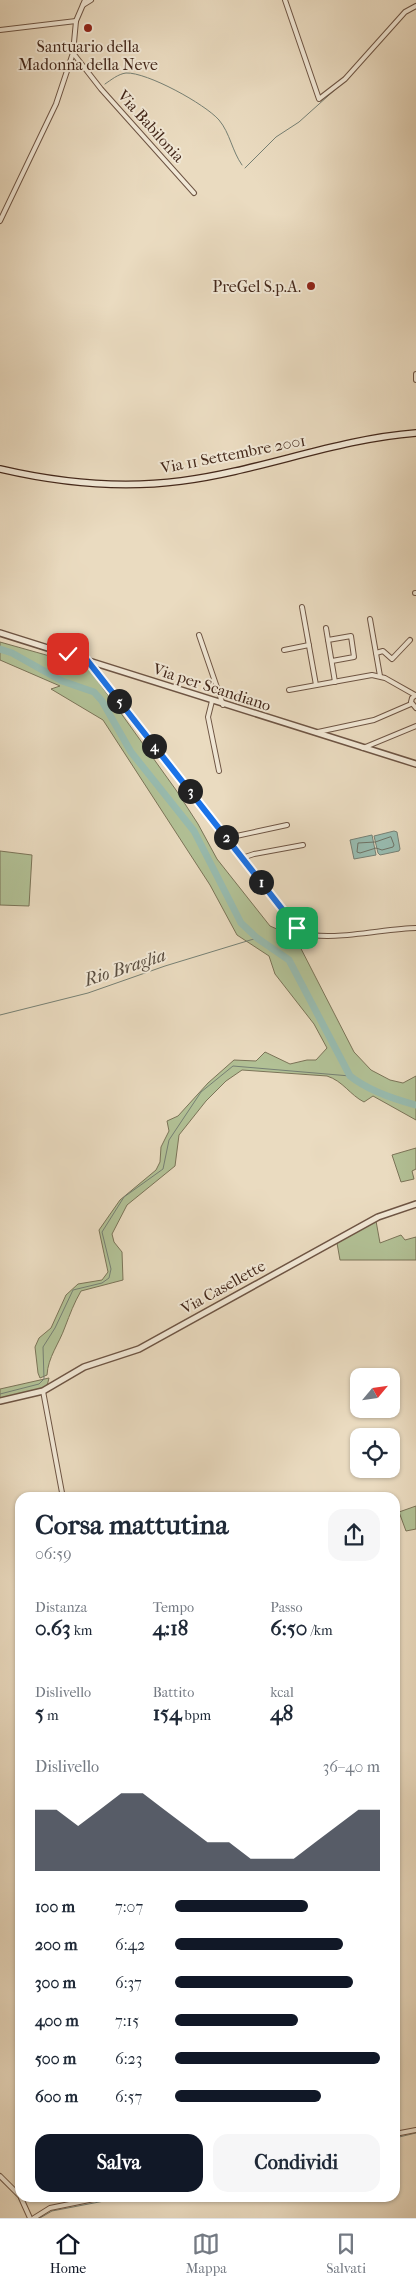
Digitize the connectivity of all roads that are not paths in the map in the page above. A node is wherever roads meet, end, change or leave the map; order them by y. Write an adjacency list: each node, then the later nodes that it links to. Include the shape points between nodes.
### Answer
1 (91, 0): 3 (street)
2 (285, 0): 4 (street, via 319,99 345,79 405,12)
3 (84, 2): 5 (street)
4 (416, 6)
5 (76, 21): 6 (street); 7 (street)
6 (0, 30)
7 (73, 52): 8 (street, Via Babilonia, via 101,89); 9 (street, via 56,104)
8 (194, 192)
9 (0, 221)
10 (416, 374): 11 (street)
11 (416, 380)
12 (414, 432): 13 (main road, Via 11 Settembre 2001, via 204,477 151,484 75,482)
13 (0, 469)
14 (302, 607): 21 (street)
15 (370, 619): 23 (street)
16 (326, 628): 19 (street)
17 (0, 632): 24 (street, Via per Scandiano)
18 (199, 635): 32 (street)
19 (328, 640): 25 (street); 25 (street, via 350,636 354,657)
20 (410, 640): 23 (street, via 392,659 383,651)
21 (309, 645): 22 (street); 28 (street)
22 (284, 650)
23 (376, 652): 26 (street)
24 (87, 660): 31 (street, Via per Scandiano); 43 (street)
25 (332, 661): 27 (street)
26 (380, 676): 27 (street); 30 (street)
27 (336, 682): 28 (street)
28 (316, 686): 29 (street)
29 (289, 690)
30 (415, 695): 33 (street)
31 (212, 701): 32 (street, Via per Scandiano); 41 (street, via 208,717)
32 (224, 704): 37 (street, Via per Scandiano)
33 (412, 704): 34 (street); 36 (street, via 374,720)
34 (416, 708)
35 (416, 726): 39 (street)
36 (338, 729): 37 (street); 38 (street)
37 (316, 733): 38 (street, Via per Scandiano)
38 (338, 740): 39 (street, Via per Scandiano)
39 (363, 748): 40 (street, Via per Scandiano)
40 (416, 764)
41 (219, 771)
42 (287, 825): 43 (street)
43 (227, 838): 45 (street)
44 (303, 844): 45 (street)
45 (242, 858): 46 (street, via 297,928 306,934)
46 (416, 928)
47 (416, 1204): 48 (street, Via Casellette, via 378,1217 139,1348 84,1367)
48 (43, 1391): 49 (street, Via Casellette); 50 (street)
49 (0, 1401)
50 (62, 1492)
51 (416, 2130): 52 (street)
52 (400, 2133)
53 (0, 2176): 54 (street)
54 (15, 2191)
55 (23, 2202): 57 (street)
56 (79, 2202): 58 (street, via 50,2208)
57 (30, 2218)
58 (34, 2218)

